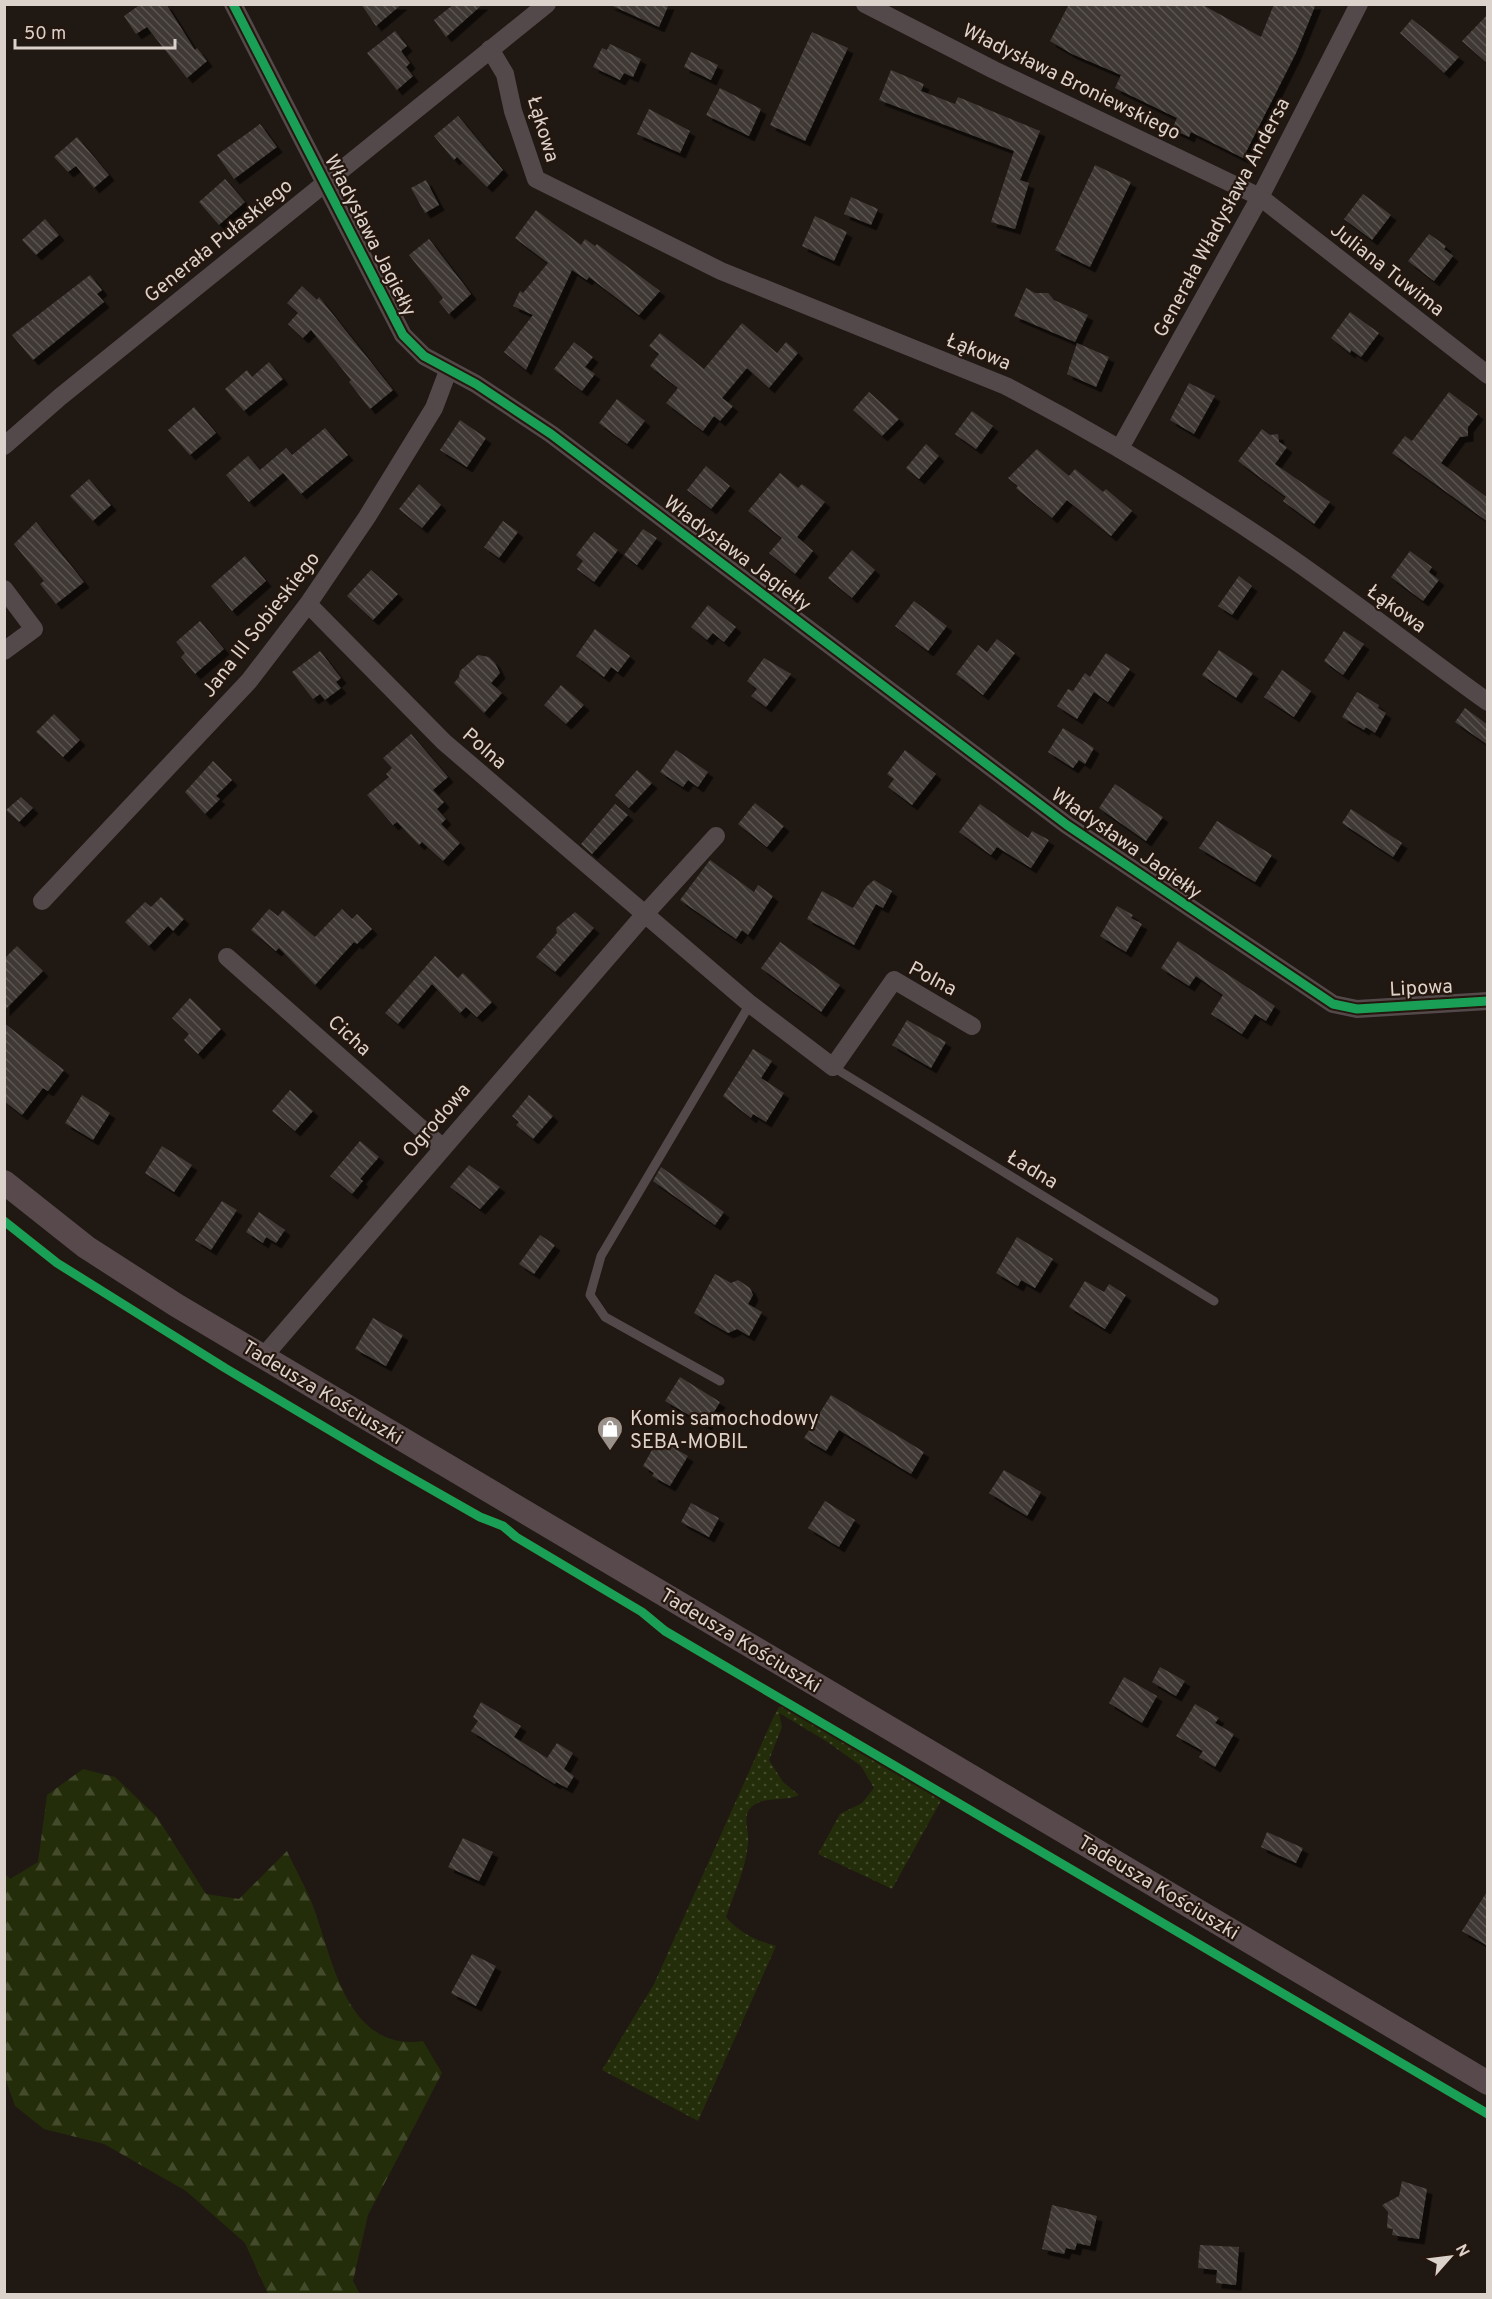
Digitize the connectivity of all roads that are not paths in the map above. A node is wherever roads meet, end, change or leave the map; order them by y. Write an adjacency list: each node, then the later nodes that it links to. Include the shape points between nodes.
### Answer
1 (233, 4): 6 (street, Władysława Jagiełły)
2 (547, 4): 5 (street, Generała Pułaskiego)
3 (865, 4): 7 (street, Władysława Broniewskiego)
4 (1359, 4): 7 (street, Generała Władysława Andersa)
5 (490, 49): 6 (street, Generała Pułaskiego); 11 (street, Łąkowa, via 505,74 536,179 721,272 1006,386)
6 (325, 183): 8 (street, Władysława Jagiełły, via 403,335 424,356); 10 (street, Generała Pułaskiego)
7 (1260, 197): 9 (street, Juliana Tuwima); 11 (street, Generała Władysława Andersa)
8 (448, 371): 13 (street, Jana III Sobieskiego, via 434,408); 22 (street, Władysława Jagiełły, via 476,384 551,434 1067,825 1333,1004)
9 (1488, 375)
10 (4, 446)
11 (1120, 448): 15 (street, Łąkowa, via 1275,547)
12 (4, 589): 14 (street, via 34,629)
13 (308, 604): 17 (street, Jana III Sobieskiego, via 249,681); 18 (street, Polna, via 444,742)
14 (4, 651)
15 (1488, 702)
16 (716, 836): 18 (street)
17 (42, 901)
18 (645, 914): 21 (street, Polna); 25 (street, Ogrodowa)
19 (227, 957): 25 (street, Cicha)
20 (1488, 1001): 22 (street, Lipowa)
21 (750, 1004): 24 (street, Polna); 29 (lane, via 601,1257 590,1295 605,1317)
22 (1357, 1009)
23 (972, 1026): 24 (street, Polna, via 894,980)
24 (833, 1067): 27 (lane, Ładna)
25 (442, 1147): 28 (street, Ogrodowa)
26 (4, 1182): 28 (main road, Tadeusza Kościuszki, via 86,1247)
27 (1214, 1301)
28 (263, 1357): 30 (main road, Tadeusza Kościuszki)
29 (720, 1381)
30 (1488, 2083)

